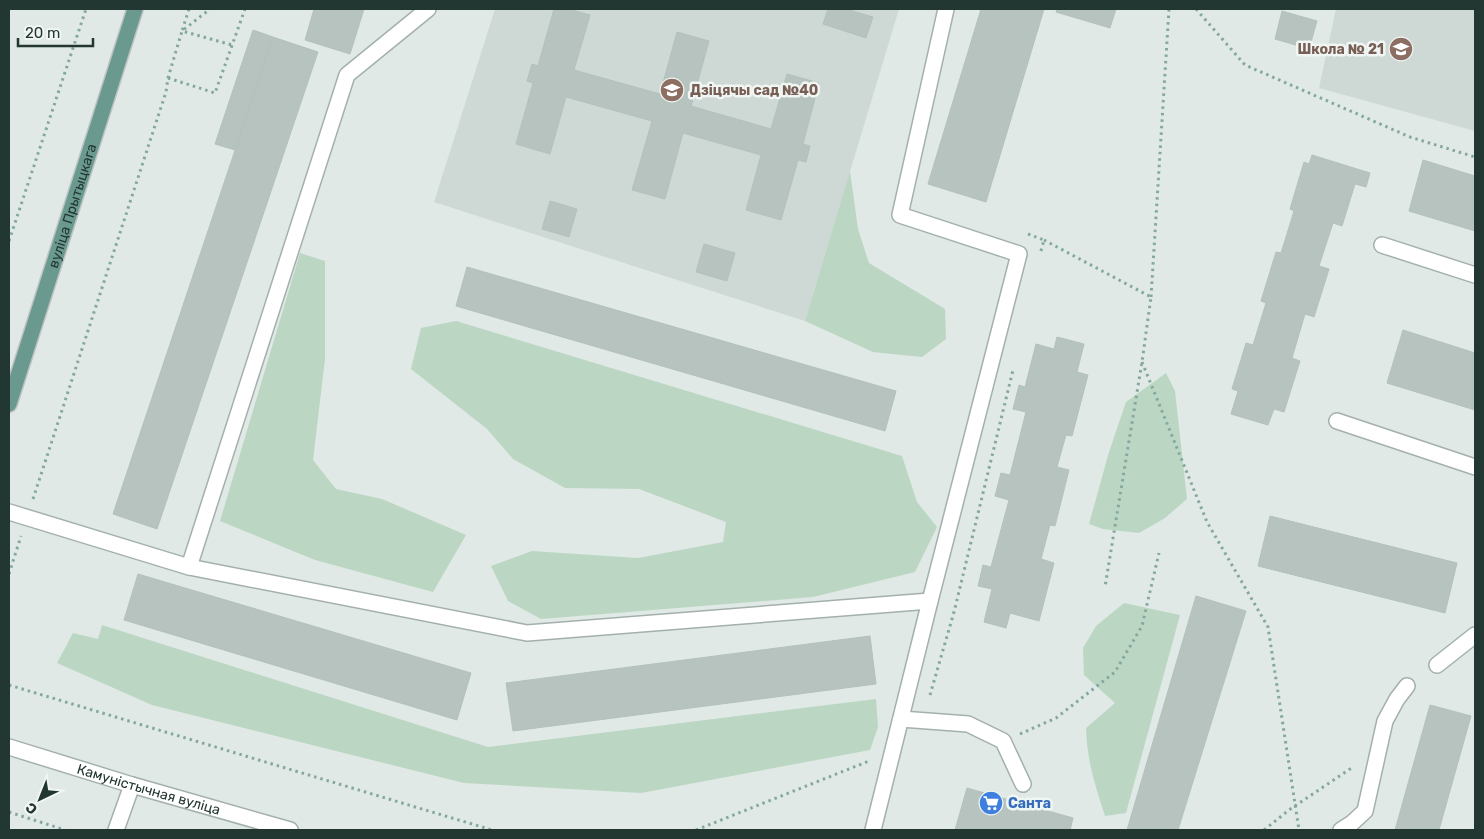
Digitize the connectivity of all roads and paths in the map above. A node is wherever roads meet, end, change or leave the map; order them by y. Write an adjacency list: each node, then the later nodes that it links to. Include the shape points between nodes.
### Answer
1 (86, 9): 15 (path)
2 (135, 9): 20 (main road, вуліца Прытыцкага)
3 (189, 9): 10 (path)
4 (210, 9): 10 (path)
5 (245, 9): 11 (path)
6 (428, 9): 26 (street, via 347,75)
7 (946, 9): 29 (street, via 900,216 1019,254)
8 (1169, 9): 18 (path)
9 (1196, 9): 13 (path, via 1245,64 1410,137)
10 (182, 31): 11 (path); 12 (path)
11 (232, 45): 12 (path, via 215,93)
12 (168, 78): 24 (path)
13 (1475, 157)
14 (1044, 240): 18 (path)
15 (9, 241)
16 (1382, 244): 17 (street)
17 (1475, 275)
18 (1150, 296): 19 (path)
19 (1142, 362): 28 (path); 49 (path, via 1207,522 1268,627)
20 (9, 404)
21 (1337, 421): 22 (street)
22 (1475, 467)
23 (9, 512): 24 (street)
24 (27, 517): 26 (street); 27 (path)
25 (1158, 553): 35 (path, via 1142,626 1115,672 1056,718)
26 (189, 567): 29 (street, via 527,633)
27 (9, 574)
28 (1105, 587)
29 (930, 601): 34 (street)
30 (1475, 635): 31 (street)
31 (1437, 665)
32 (9, 685): 45 (path)
33 (1407, 686): 37 (street, via 1385,722)
34 (900, 719): 35 (street, via 968,724); 38 (street)
35 (1002, 741): 39 (street)
36 (9, 747): 40 (street, Камуністычная вуліца)
37 (1379, 749): 48 (path, via 1288,810); 50 (street, via 1364,811)
38 (892, 752): 46 (path); 47 (street)
39 (1023, 784)
40 (132, 785): 43 (street); 44 (street, Камуністычная вуліца)
41 (9, 812): 42 (path)
42 (65, 830)
43 (116, 830)
44 (290, 830)
45 (492, 830)
46 (696, 830)
47 (873, 830)
48 (1264, 830)
49 (1299, 830)
50 (1341, 830)

